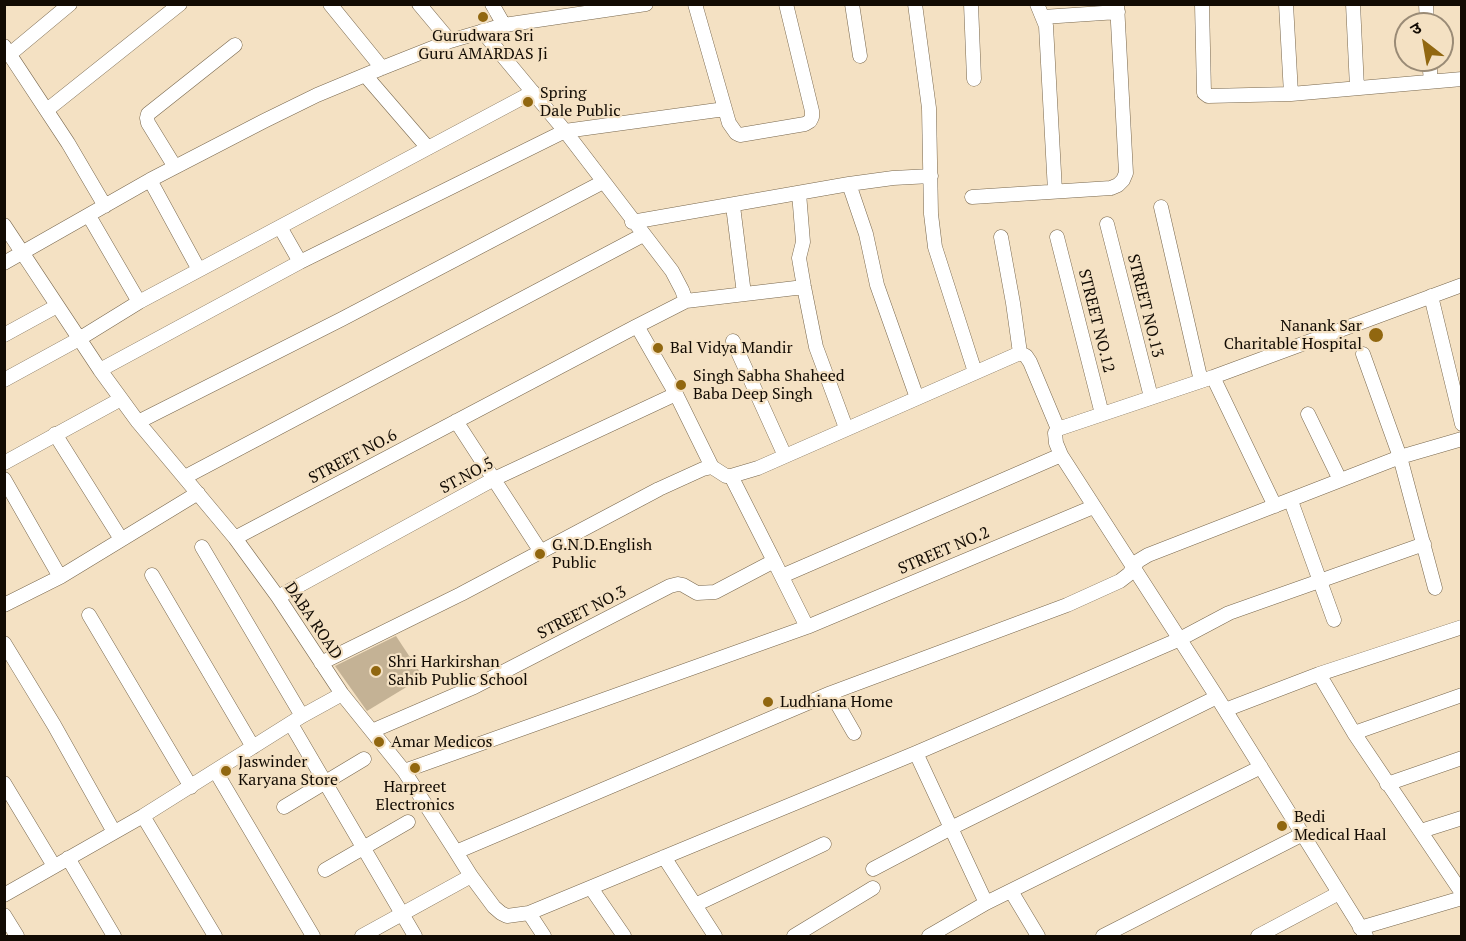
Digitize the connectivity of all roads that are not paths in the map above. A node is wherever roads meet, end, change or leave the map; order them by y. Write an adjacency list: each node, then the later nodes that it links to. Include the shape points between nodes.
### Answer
1 (70, 4): 21 (street)
2 (180, 4): 33 (street)
3 (330, 4): 23 (street)
4 (419, 4): 19 (street)
5 (492, 4): 17 (street)
6 (646, 4): 17 (street)
7 (695, 4): 32 (street)
8 (786, 4): 32 (street, via 812,111 810,121 740,135 732,129)
9 (852, 4): 22 (street)
10 (915, 4): 37 (street, via 929,108)
11 (971, 4): 26 (street)
12 (1202, 4): 31 (street, via 1204,93 1211,97)
13 (1286, 4): 31 (street)
14 (1353, 4): 29 (street)
15 (1117, 8): 16 (street); 41 (street, via 1126,173 1111,188)
16 (1040, 11): 41 (street, via 1046,30)
17 (504, 25): 18 (street)
18 (482, 31): 19 (street); 30 (street)
19 (450, 41): 23 (street)
20 (235, 45): 36 (street, via 148,114 148,123)
21 (7, 50): 33 (street)
22 (860, 56)
23 (382, 68): 25 (street)
24 (1430, 72): 28 (street)
25 (365, 75): 35 (street); 36 (street)
26 (974, 79)
27 (1461, 79): 28 (street)
28 (1431, 81): 29 (street)
29 (1357, 88): 31 (street)
30 (533, 92): 34 (street); 35 (street)
31 (1291, 94)
32 (725, 109): 34 (street)
33 (47, 110): 44 (street)
34 (565, 131): 39 (street); 56 (street)
35 (428, 148): 51 (street)
36 (175, 167): 38 (street)
37 (931, 176): 40 (street); 73 (street, via 935,247)
38 (150, 180): 44 (street); 58 (street)
39 (603, 182): 48 (street); 83 (street)
40 (849, 184): 42 (street); 78 (street, via 866,234 877,285)
41 (1055, 191): 43 (street)
42 (799, 193): 45 (street); 60 (street, via 803,242 799,258)
43 (972, 197)
44 (105, 206): 47 (street)
45 (733, 206): 48 (street); 61 (street)
46 (1161, 207): 74 (street)
47 (89, 216): 55 (street); 64 (street)
48 (632, 222): 52 (street)
49 (1107, 224): 77 (street, STREET NO.13)
50 (4, 225): 55 (street, DABA ROAD)
51 (280, 227): 56 (street); 58 (street)
52 (643, 235): 63 (street, via 672,271); 95 (street)
53 (1001, 237): 70 (street)
54 (1057, 237): 80 (street, STREET NO.12)
55 (22, 253): 57 (street); 65 (street, DABA ROAD)
56 (300, 262): 72 (street)
57 (4, 263)
58 (199, 270): 64 (street)
59 (1461, 285): 62 (street)
60 (804, 287): 61 (street); 85 (street, via 816,347)
61 (744, 294): 63 (street)
62 (1431, 296): 74 (street); 84 (street)
63 (686, 301): 66 (street, STREET NO.6)
64 (139, 302): 68 (street)
65 (57, 306): 67 (street); 68 (street, DABA ROAD)
66 (637, 326): 76 (street); 82 (street, STREET NO.6)
67 (4, 335)
68 (79, 339): 72 (street, DABA ROAD); 75 (street)
69 (733, 341): 90 (street)
70 (1020, 353): 73 (street); 86 (street, via 1030,362)
71 (1363, 354): 91 (street)
72 (100, 370): 79 (street, DABA ROAD)
73 (975, 372): 78 (street)
74 (1207, 379): 77 (street); 101 (street)
75 (4, 380)
76 (676, 394): 93 (street); 97 (street, ST.NO.5)
77 (1151, 397): 80 (street)
78 (917, 398): 85 (street)
79 (121, 399): 83 (street, DABA ROAD); 87 (street)
80 (1102, 414): 86 (street)
81 (1308, 414): 98 (street)
82 (456, 421): 97 (street); 103 (street, STREET NO.6)
83 (138, 422): 95 (street, DABA ROAD)
84 (1461, 424)
85 (846, 428): 90 (street)
86 (1058, 429): 89 (street, via 1055,438)
87 (55, 434): 92 (street); 104 (street)
88 (1461, 439): 91 (street)
89 (1061, 455): 102 (street); 111 (street)
90 (785, 456): 94 (street)
91 (1400, 458): 98 (street); 105 (street)
92 (4, 463)
93 (712, 467): 94 (street); 107 (street, via 659,489)
94 (731, 476): 108 (street)
95 (185, 477): 99 (street, DABA ROAD)
96 (4, 479): 112 (street)
97 (494, 479): 107 (street); 115 (street, ST.NO.5)
98 (1340, 480): 100 (street)
99 (198, 493): 103 (street, DABA ROAD); 104 (street)
100 (1291, 501): 101 (street); 113 (street)
101 (1275, 506): 109 (street, via 1148,555)
102 (1093, 507): 109 (street); 119 (street, STREET NO.2)
103 (235, 538): 115 (street, DABA ROAD)
104 (121, 539): 112 (street)
105 (1424, 544): 113 (street); 114 (street)
106 (202, 547): 130 (street)
107 (541, 552): 123 (street)
108 (774, 561): 111 (street); 131 (street, STREET NO.3, via 715,592 697,593 683,585 670,586 474,687)
109 (1134, 567): 121 (street); 125 (street, via 1120,581 1067,605)
110 (152, 575): 134 (street)
111 (782, 576): 119 (street)
112 (60, 577): 116 (street)
113 (1320, 580): 118 (street); 121 (street, via 1229,613)
114 (1435, 588)
115 (278, 597): 123 (street, DABA ROAD)
116 (4, 605)
117 (89, 615): 144 (street)
118 (1334, 620)
119 (807, 627): 139 (street, STREET NO.2)
120 (1461, 627): 124 (street)
121 (1180, 639): 128 (street); 135 (street)
122 (7, 652): 151 (street, via 54,725)
123 (321, 663): 126 (street, DABA ROAD)
124 (1319, 674): 129 (street); 133 (street)
125 (831, 693): 132 (street); 155 (street)
126 (342, 694): 130 (street); 131 (street, DABA ROAD)
127 (1461, 695): 133 (street)
128 (1217, 697): 129 (street); 149 (street)
129 (1225, 710): 138 (street)
130 (297, 720): 134 (street); 142 (street)
131 (372, 731): 139 (street, DABA ROAD)
132 (854, 733)
133 (1354, 733): 143 (street)
134 (253, 747): 140 (street)
135 (916, 753): 149 (street); 156 (street)
136 (1461, 758): 143 (street)
137 (364, 759): 142 (street)
138 (1261, 767): 152 (street); 164 (street)
139 (404, 771): 155 (street, DABA ROAD)
140 (216, 772): 144 (street); 178 (street)
141 (4, 783): 158 (street)
142 (325, 783): 145 (street); 154 (street)
143 (1388, 784): 150 (street)
144 (191, 787): 146 (street)
145 (284, 807)
146 (143, 816): 151 (street); 177 (street)
147 (1461, 818): 150 (street)
148 (408, 822): 154 (street)
149 (951, 828): 159 (street); 169 (street)
150 (1420, 831): 165 (street)
151 (114, 832): 157 (street)
152 (1303, 834): 166 (street); 187 (street)
153 (824, 844): 170 (street)
154 (364, 847): 160 (street); 173 (street)
155 (456, 852): 161 (street, DABA ROAD)
156 (663, 857): 162 (street); 170 (street)
157 (69, 858): 158 (street); 176 (street)
158 (54, 866): 167 (street)
159 (873, 869)
160 (325, 870)
161 (471, 876): 171 (street, DABA ROAD, via 501,913); 173 (street)
162 (591, 888): 171 (street); 182 (street)
163 (873, 888): 184 (street)
164 (1011, 891): 169 (street); 186 (street)
165 (1461, 892)
166 (1339, 893): 174 (street); 188 (street)
167 (4, 895)
168 (1461, 898): 174 (street)
169 (986, 903): 185 (street)
170 (694, 905): 183 (street)
171 (529, 913): 181 (street)
172 (4, 915): 175 (street)
173 (403, 915): 179 (street); 180 (street)
174 (1363, 932)
175 (17, 936)
176 (114, 936)
177 (215, 936)
178 (313, 936)
179 (362, 936)
180 (416, 936)
181 (544, 936)
182 (624, 936)
183 (715, 936)
184 (794, 936)
185 (929, 936)
186 (1038, 936)
187 (1103, 936)
188 (1258, 936)

